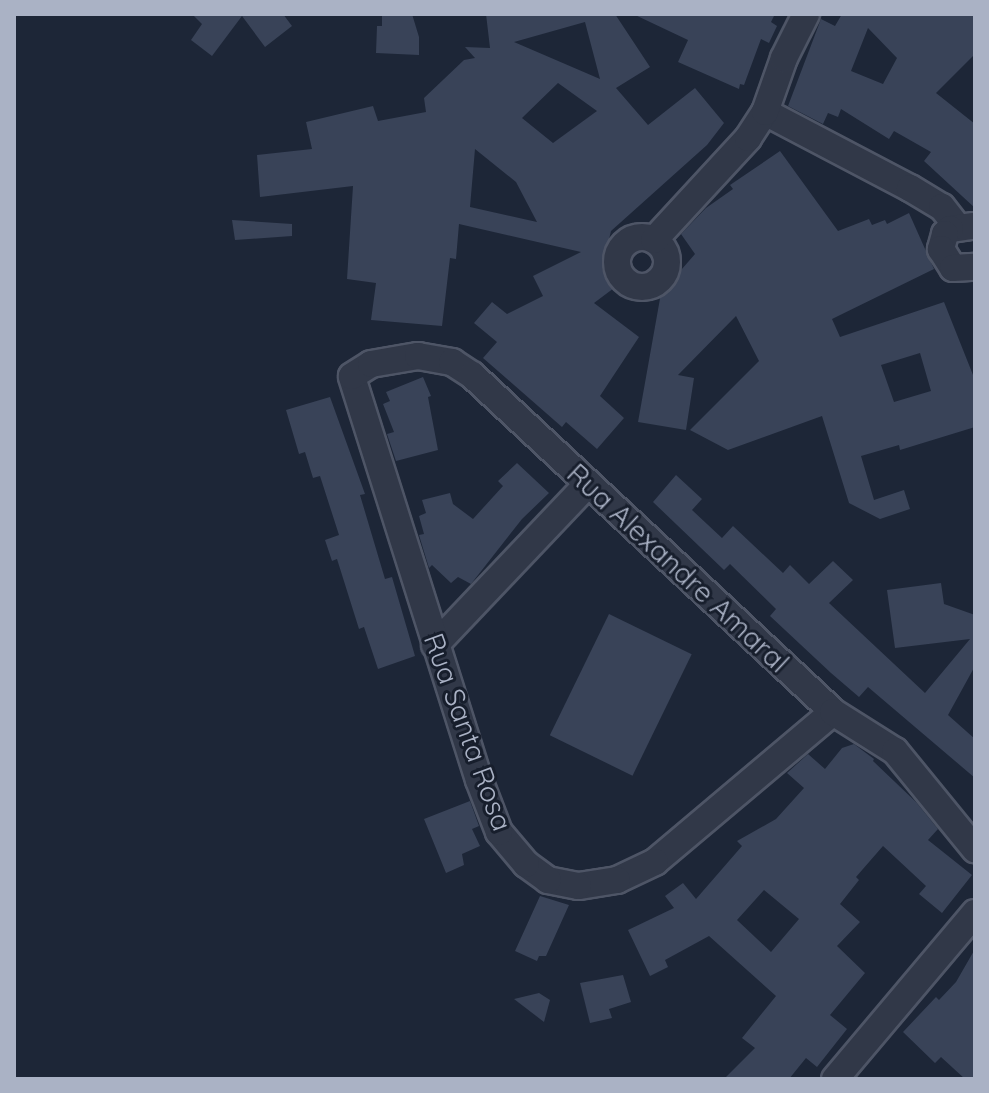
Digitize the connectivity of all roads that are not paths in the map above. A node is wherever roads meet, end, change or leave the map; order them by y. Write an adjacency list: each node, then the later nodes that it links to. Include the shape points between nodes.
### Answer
1 (806, 14): 2 (street)
2 (765, 112): 3 (street, via 924,196); 4 (street, via 727,164)
3 (966, 227): 5 (street, via 945,234 943,257 953,268)
4 (654, 240)
5 (975, 267)
6 (352, 376): 7 (street, Rua Alexandre Amaral, via 391,359 418,356 452,362); 8 (street, Rua Santa Rosa)
7 (587, 485): 8 (street); 9 (street, Rua Alexandre Amaral)
8 (435, 645): 9 (street, Rua Santa Rosa, via 499,832 548,880 578,886 617,880 655,862)
9 (833, 712): 10 (street, Rua Alexandre Amaral, via 895,751)
10 (975, 849)
11 (975, 913): 12 (street)
12 (835, 1079)

